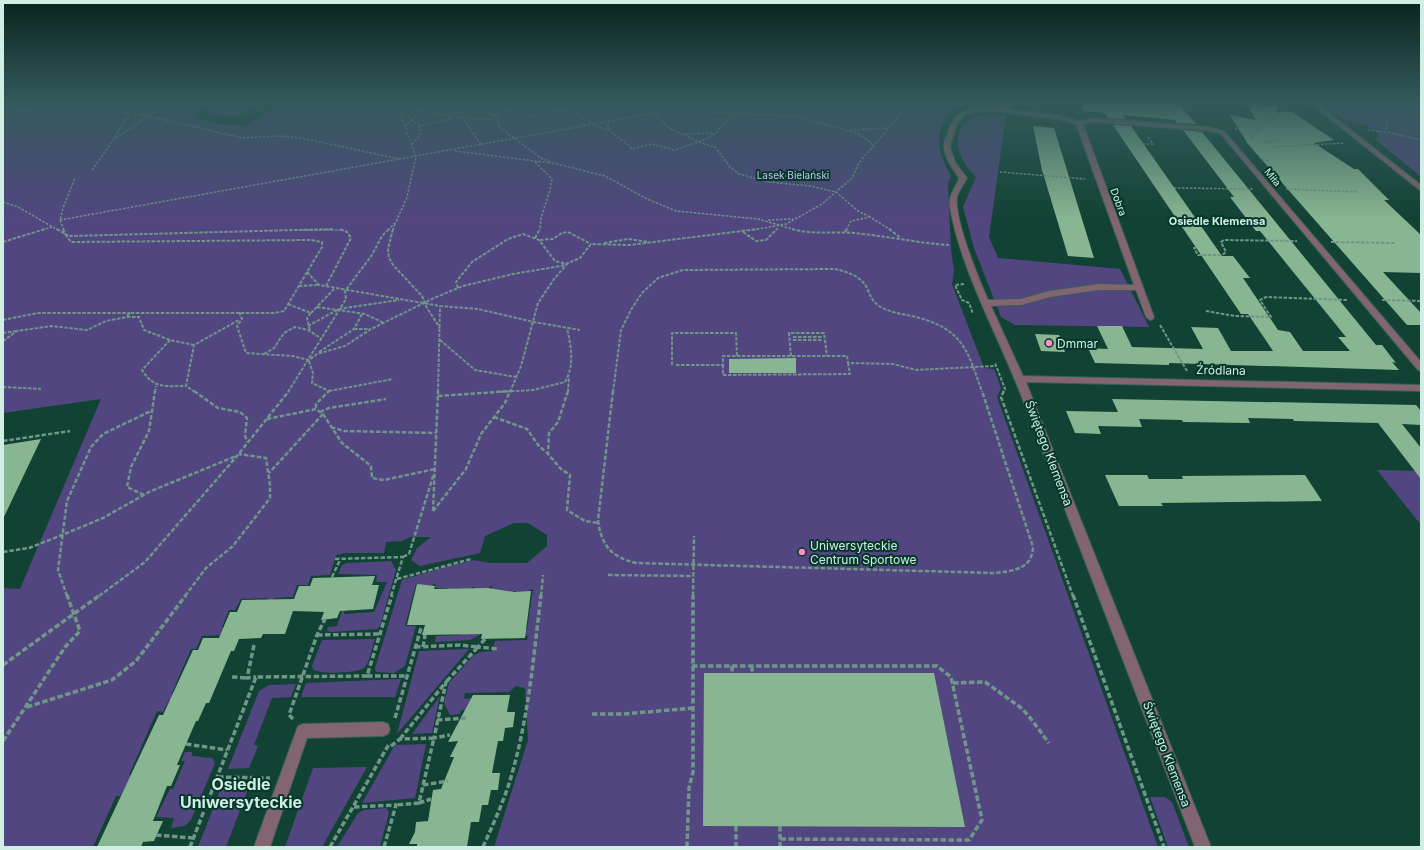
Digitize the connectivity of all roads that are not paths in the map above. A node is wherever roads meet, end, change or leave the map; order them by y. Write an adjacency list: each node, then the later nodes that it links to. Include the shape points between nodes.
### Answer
1 (948, 140): 7 (street, Świętego Klemensa, via 949,156 963,178 955,192 954,201 959,232)
2 (1085, 140): 6 (street, Dobra)
3 (1229, 140): 9 (street, Miła)
4 (1358, 140): 5 (street)
5 (1421, 189)
6 (1139, 288): 7 (street, via 1099,287 1049,294 1021,302); 8 (street, Dobra)
7 (986, 303): 10 (street, Świętego Klemensa)
8 (1150, 318)
9 (1421, 368)
10 (1020, 379): 11 (street, Źródlana); 14 (street, Świętego Klemensa)
11 (1421, 388)
12 (383, 729): 13 (street, via 303,731)
13 (262, 847)
14 (1203, 847)

